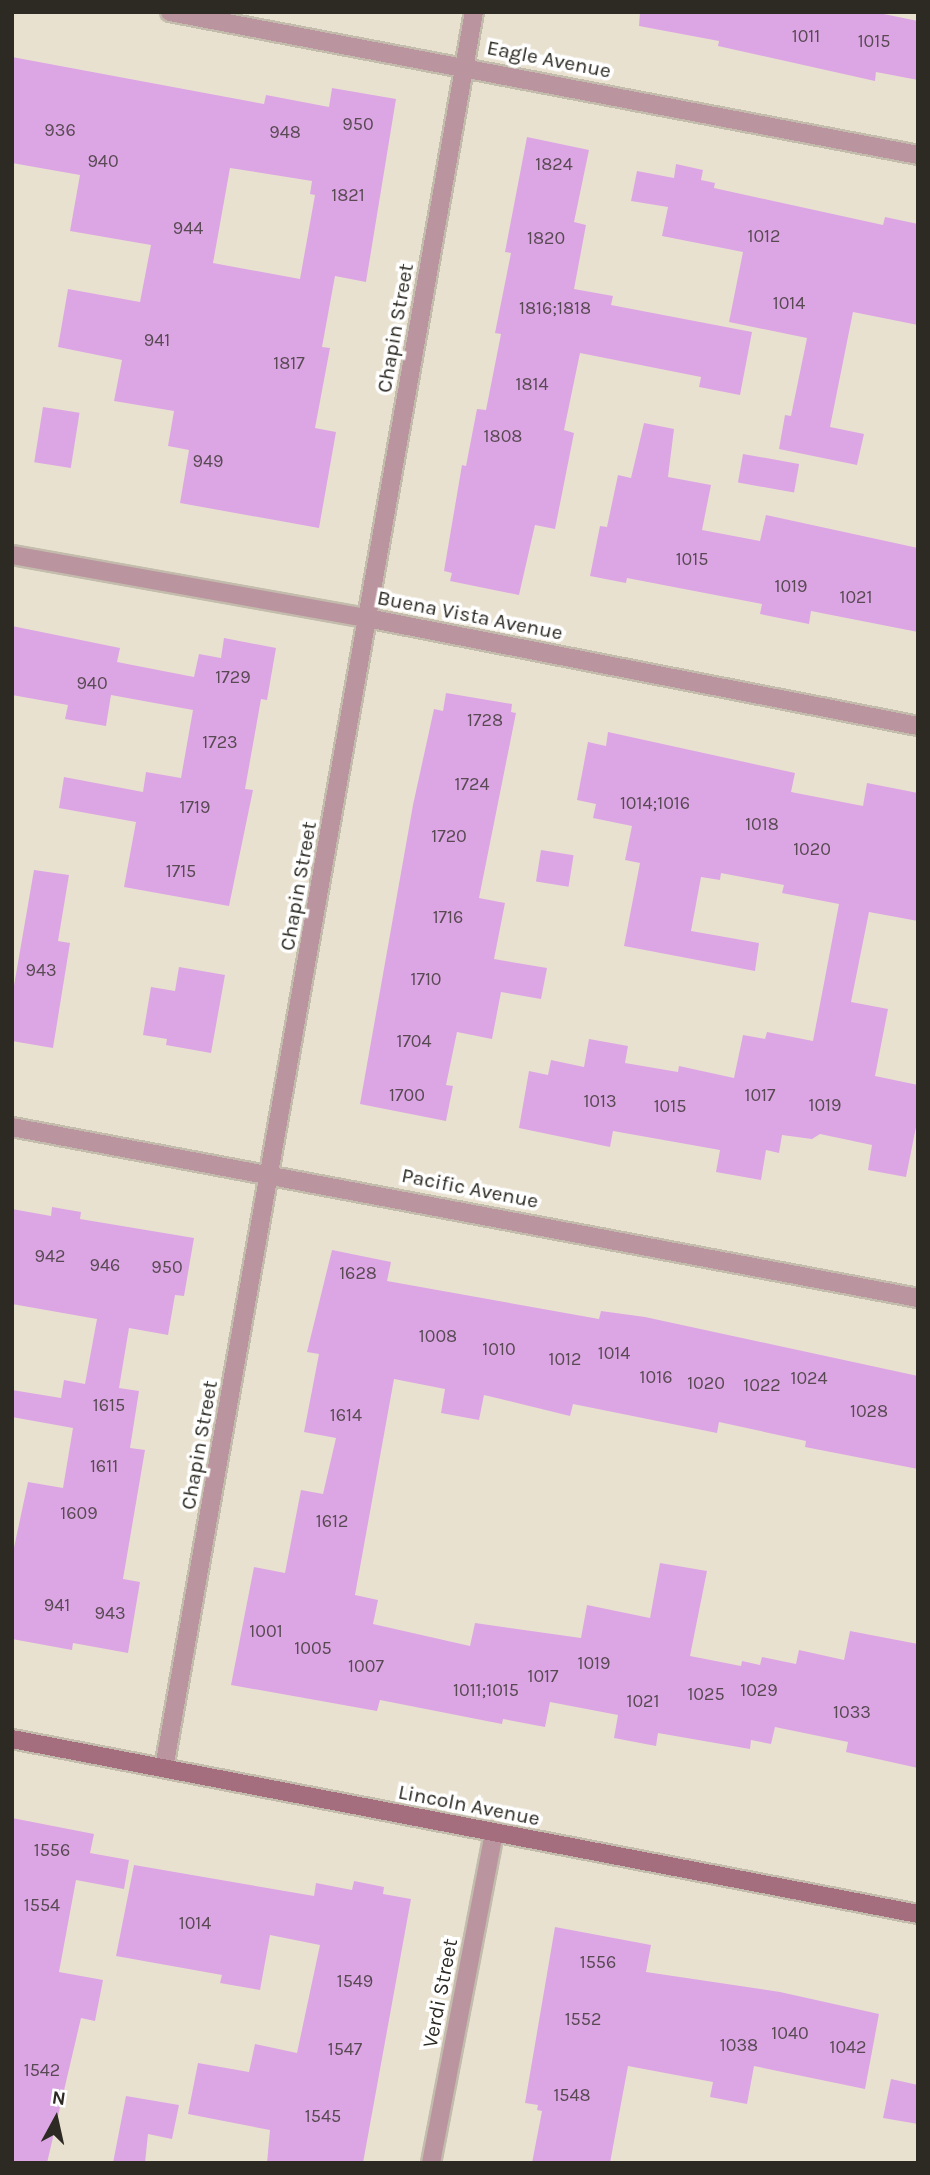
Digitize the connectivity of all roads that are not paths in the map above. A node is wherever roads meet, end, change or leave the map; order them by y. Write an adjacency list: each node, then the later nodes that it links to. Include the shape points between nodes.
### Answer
1 (170, 12): 3 (street, Eagle Avenue)
2 (474, 12): 3 (street, Chapin Street)
3 (464, 66): 4 (street, Eagle Avenue); 6 (street, Chapin Street)
4 (918, 155)
5 (12, 555): 6 (street, Buena Vista Avenue)
6 (367, 618): 7 (street, Buena Vista Avenue); 9 (street, Chapin Street)
7 (918, 726)
8 (12, 1128): 9 (street, Pacific Avenue)
9 (271, 1173): 10 (street, Pacific Avenue); 12 (street, Chapin Street)
10 (918, 1298)
11 (12, 1739): 12 (main road, Lincoln Avenue)
12 (164, 1768): 13 (main road, Lincoln Avenue)
13 (494, 1833): 14 (main road, Lincoln Avenue); 15 (street, Verdi Street)
14 (918, 1914)
15 (431, 2163)

